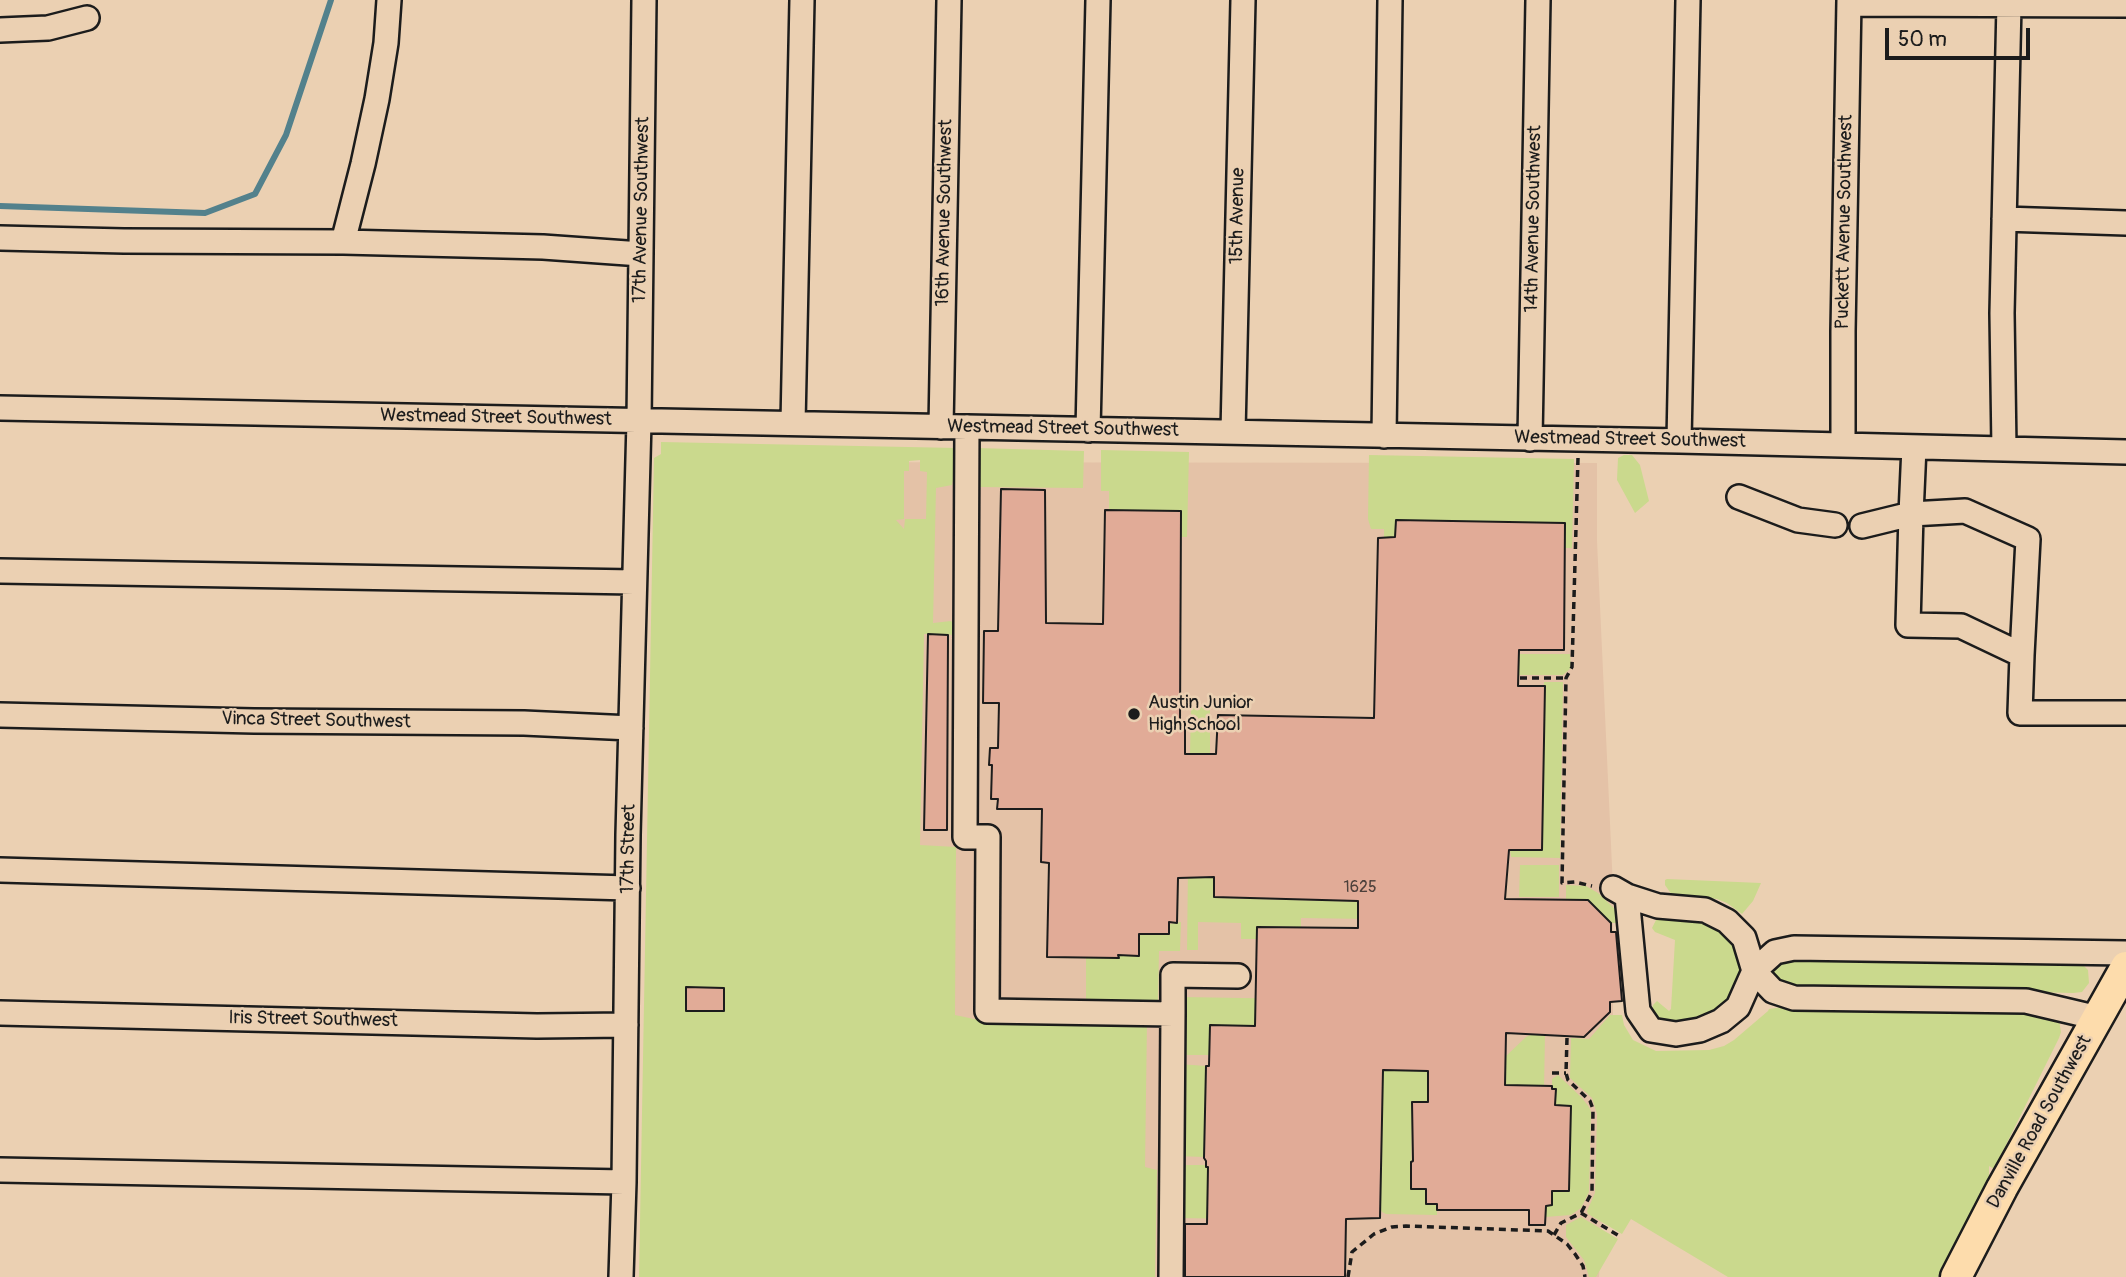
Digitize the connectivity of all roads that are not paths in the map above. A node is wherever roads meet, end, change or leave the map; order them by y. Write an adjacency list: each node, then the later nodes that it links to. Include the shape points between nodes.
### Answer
1 (389, 0): 18 (street, via 377,99)
2 (644, 0): 19 (street, 17th Avenue Southwest)
3 (802, 0): 22 (street)
4 (949, 0): 23 (street, 16th Avenue Southwest)
5 (1098, 0): 25 (street)
6 (1242, 0): 26 (street, 15th Avenue)
7 (1390, 0): 27 (street)
8 (1538, 0): 28 (street, 14th Avenue Southwest)
9 (1688, 0): 29 (street)
10 (1849, 2): 11 (street); 30 (street, Puckett Avenue Southwest)
11 (2010, 4): 12 (street); 15 (street)
12 (2126, 5)
13 (87, 18): 14 (street, via 48,29)
14 (0, 30)
15 (2004, 219): 16 (street); 32 (street)
16 (2126, 223)
17 (0, 238): 18 (street)
18 (343, 242): 19 (street)
19 (641, 254): 21 (street, 17th Avenue Southwest)
20 (0, 408): 21 (street, Westmead Street Southwest)
21 (639, 421): 22 (street, Westmead Street Southwest); 39 (street, 17th Street)
22 (793, 424): 23 (street, Westmead Street Southwest)
23 (941, 427): 24 (street, Westmead Street Southwest)
24 (967, 427): 25 (street, Westmead Street Southwest); 51 (street, via 965,837 988,837 987,1012)
25 (1088, 430): 26 (street, Westmead Street Southwest)
26 (1233, 432): 27 (street, Westmead Street Southwest)
27 (1384, 436): 28 (street, Westmead Street Southwest)
28 (1530, 439): 29 (street, Westmead Street Southwest)
29 (1679, 441): 30 (street, Westmead Street Southwest)
30 (1843, 445): 31 (street, Westmead Street Southwest)
31 (1914, 447): 32 (street, Westmead Street Southwest); 35 (street)
32 (2004, 449): 33 (street, Westmead Street Southwest)
33 (2126, 452)
34 (1739, 497): 36 (street, via 1798,520)
35 (1912, 514): 37 (street); 40 (street, via 1908,625 1961,626); 40 (street, via 1965,511 2028,539)
36 (1835, 525)
37 (1862, 526)
38 (0, 571): 39 (street)
39 (634, 582): 43 (street, 17th Street)
40 (2022, 655): 41 (street, via 2020,713)
41 (2126, 713)
42 (0, 715): 43 (street, Vinca Street Southwest)
43 (631, 728): 45 (street, 17th Street)
44 (0, 870): 45 (street)
45 (628, 888): 53 (street, 17th Street)
46 (2126, 953): 48 (street, via 1794,948 1775,952)
47 (2126, 967): 52 (main road, Danville Road Southwest)
48 (1754, 971): 48 (street, via 1738,1007 1721,1021 1676,1034 1651,1030 1638,1011 1637,987 1612,891 1658,905 1705,910 1727,921 1744,938); 52 (street, via 1773,991 1794,998 2026,1001)
49 (1238, 976): 51 (street, via 1173,975)
50 (0, 1013): 53 (street, Iris Street Southwest)
51 (1172, 1014): 57 (street)
52 (2098, 1018): 58 (main road, Danville Road Southwest)
53 (626, 1025): 55 (street, 17th Street)
54 (0, 1170): 55 (street)
55 (624, 1182): 56 (street, 17th Street)
56 (621, 1277)
57 (1171, 1277)
58 (1956, 1277)

